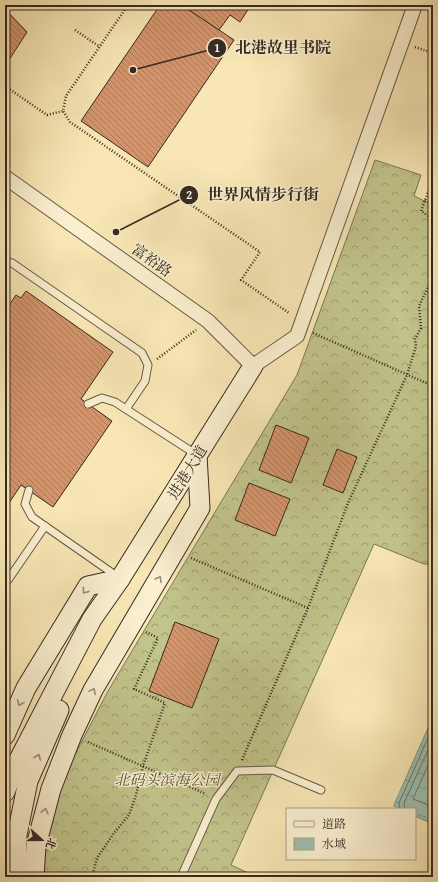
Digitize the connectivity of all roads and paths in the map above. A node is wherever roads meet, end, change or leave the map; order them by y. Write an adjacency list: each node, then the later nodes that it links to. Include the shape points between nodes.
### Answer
1 (128, 5): 4 (path)
2 (415, 5): 15 (street)
3 (75, 30): 4 (path)
4 (100, 47): 6 (path, via 66,96)
5 (5, 86): 6 (path, via 47,115)
6 (63, 111): 15 (path, via 70,122 260,252 241,280)
7 (5, 176): 14 (street, 富裕路)
8 (433, 179): 9 (path)
9 (425, 200): 10 (path); 11 (path, via 421,211)
10 (433, 204)
11 (433, 219)
12 (5, 262): 16 (lane, via 12,263 142,353)
13 (433, 277): 18 (path, via 419,306 421,328 415,340 416,346)
14 (208, 321): 16 (path); 17 (street, 富裕路)
15 (302, 324): 17 (street, via 297,336); 18 (path, via 311,332)
16 (148, 365): 21 (lane, via 145,381)
17 (253, 366): 22 (street, 进港大道)
18 (407, 375): 19 (path); 28 (path, via 348,503)
19 (433, 386)
20 (88, 404): 21 (lane, via 102,398)
21 (126, 409): 22 (lane)
22 (197, 455): 25 (street, via 200,508); 26 (street, 进港大道)
23 (29, 490): 24 (lane, via 25,504 32,517)
24 (45, 526): 26 (lane); 27 (lane)
25 (175, 551): 28 (path); 30 (street, one-way to 25)
26 (120, 579): 29 (street, 进港大道); 31 (street, one-way to 31, via 88,586 26,688)
27 (5, 581)
28 (308, 608): 34 (path)
29 (98, 622): 36 (street, via 13,771); 38 (street, one-way to 29, via 17,835 28,781)
30 (132, 625): 32 (street, one-way to 30, via 93,690); 33 (path, via 158,638 134,689 165,703)
31 (5, 735)
32 (72, 735): 33 (path); 39 (street, one-way to 32, via 36,846 50,788)
33 (143, 766): 37 (path); 40 (path, via 129,815 97,858)
34 (237, 771): 35 (lane, via 274,770); 37 (lane)
35 (321, 790)
36 (5, 792)
37 (216, 799): 41 (lane)
38 (16, 877)
39 (34, 877)
40 (92, 877)
41 (181, 877)

